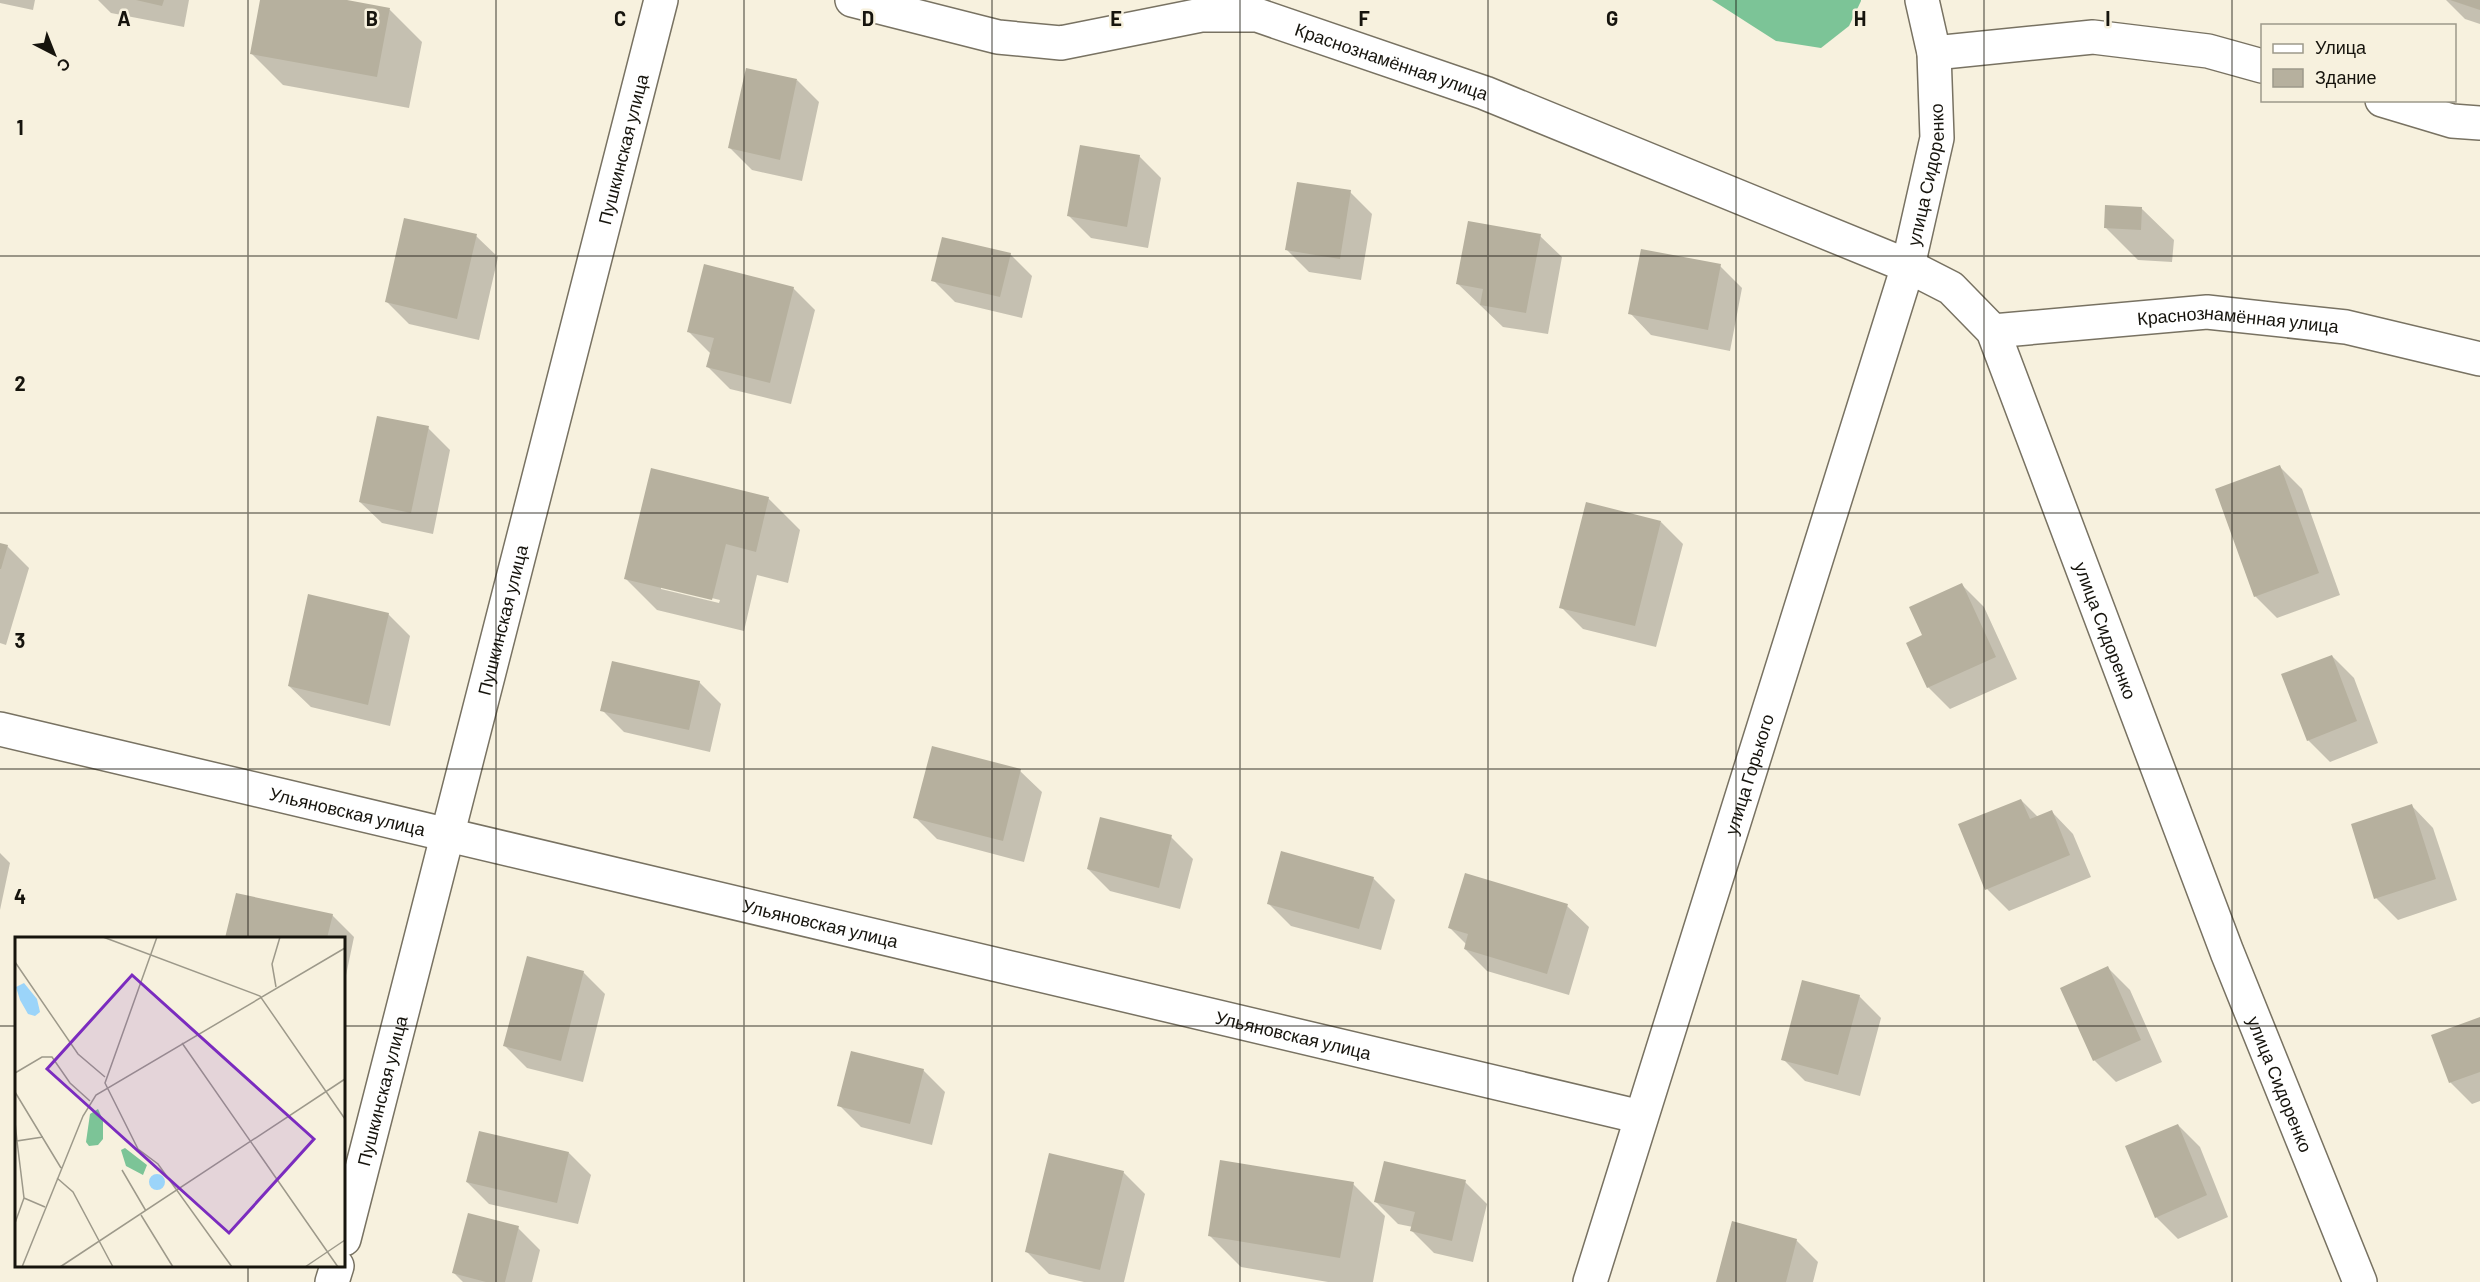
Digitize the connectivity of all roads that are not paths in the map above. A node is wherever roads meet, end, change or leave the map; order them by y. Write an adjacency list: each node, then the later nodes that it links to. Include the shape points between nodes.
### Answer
1 (661, 0): 12 (street, Пушкинская улица)
2 (852, 0): 8 (street, Краснознамённая улица, via 998,37 1061,43 1201,15 1257,15 1485,93)
3 (1922, 0): 4 (street, улица Сидоренко)
4 (1934, 53): 5 (street, via 2093,37 2208,51); 8 (street, улица Сидоренко, via 1937,138)
5 (2261, 66)
6 (2389, 102): 7 (street, via 2452,121)
7 (2480, 123)
8 (1908, 266): 9 (street, улица Сидоренко, via 1951,288); 13 (street, улица Горького)
9 (1993, 331): 10 (street, Краснознамённая улица, via 2207,312 2346,327); 18 (street, улица Сидоренко, via 2227,952)
10 (2480, 359)
11 (0, 729): 12 (street, Ульяновская улица)
12 (449, 834): 13 (street, Ульяновская улица); 14 (street, Пушкинская улица)
13 (1641, 1117): 17 (street, улица Горького)
14 (345, 1235)
15 (337, 1267): 16 (street)
16 (332, 1282)
17 (1590, 1282)
18 (2360, 1282)

